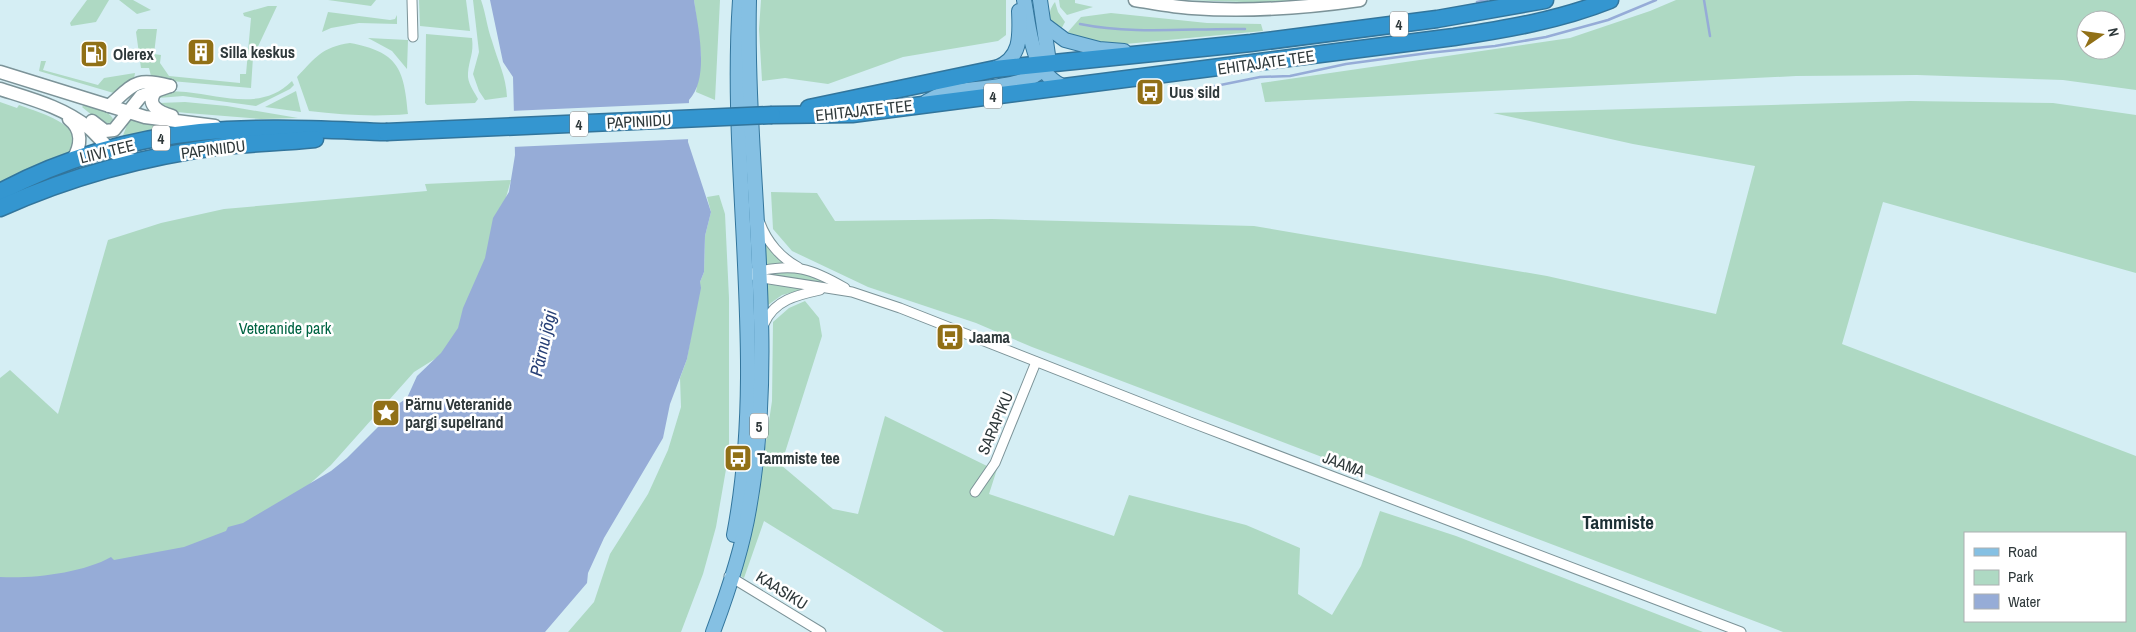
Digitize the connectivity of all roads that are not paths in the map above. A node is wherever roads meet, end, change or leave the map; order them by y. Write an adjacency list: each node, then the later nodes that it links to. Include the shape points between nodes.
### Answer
1 (412, 0): 12 (street)
2 (740, 0): 36 (main road, 5, via 737,109)
3 (749, 0): 34 (main road, 5, via 750,121)
4 (1018, 0): 15 (main road, via 1018,49 1009,62)
5 (1024, 0): 14 (main road, via 1031,42)
6 (1040, 0): 11 (main road)
7 (1135, 0): 8 (main road, via 1191,8 1253,10 1304,8)
8 (1360, 0)
9 (1545, 0): 13 (highway, EHITAJATE TEE / 4, via 1437,19)
10 (1610, 0): 17 (highway, EHITAJATE TEE / 4, via 1510,28)
11 (1045, 24): 13 (main road, via 1061,38 1108,50 1127,51 1236,39); 14 (main road)
12 (413, 37)
13 (1251, 43): 14 (highway, EHITAJATE TEE / 4)
14 (1044, 66): 15 (highway, EHITAJATE TEE / 4); 17 (main road, via 1053,82); 20 (main road, via 1031,78 943,94)
15 (995, 69): 23 (highway, EHITAJATE TEE / 4)
16 (0, 72): 22 (main road, PAPINIIDU)
17 (1064, 87): 20 (highway, EHITAJATE TEE / 4)
18 (0, 89): 21 (main road, PAPINIIDU)
19 (157, 90): 22 (main road, via 170,86 141,81); 24 (main road, via 141,96); 25 (main road, via 152,102 158,111)
20 (921, 104): 23 (highway, EHITAJATE TEE / 4, via 852,114)
21 (51, 105): 24 (main road, via 82,113 105,131 114,130); 28 (main road, PAPINIIDU, via 88,128); 29 (main road, via 77,129 80,144)
22 (108, 106): 24 (main road, PAPINIIDU)
23 (772, 115): 27 (highway, PAPINIIDU / 4, bridge)
24 (124, 117): 25 (main road, PAPINIIDU); 28 (main road)
25 (198, 124): 26 (main road, PAPINIIDU)
26 (250, 129): 27 (highway, PAPINIIDU / 4); 28 (highway, LIIVI TEE / 4, via 200,132)
27 (386, 132): 30 (highway, PAPINIIDU / 4, via 225,146)
28 (112, 150): 29 (highway, LIIVI TEE / 4); 30 (main road, PAPINIIDU, via 126,160); 31 (main road, via 108,159 99,165)
29 (73, 159): 32 (highway, LIIVI TEE / 4)
30 (143, 160): 31 (highway, LIIVI TEE / 4)
31 (59, 184): 33 (highway, LIIVI TEE / 4)
32 (0, 192)
33 (0, 208)
34 (756, 215): 35 (street, JAAMA, via 771,244); 36 (main road, 5)
35 (801, 268): 36 (street, JAAMA, via 782,268); 38 (street, JAAMA)
36 (755, 275): 37 (street, JAAMA); 39 (main road, 5); 42 (main road, 5, via 742,493)
37 (829, 288): 38 (street, JAAMA); 39 (street, JAAMA, via 783,301 768,315)
38 (852, 292): 40 (street, JAAMA)
39 (760, 338): 42 (main road, 5, via 753,486)
40 (1036, 362): 41 (street, SARAPIKU, via 995,463); 46 (street, JAAMA)
41 (975, 492)
42 (730, 576): 43 (main road, 5); 44 (main road, 5); 45 (street, KAASIKU)
43 (706, 632)
44 (713, 632)
45 (821, 632)
46 (1741, 632)

